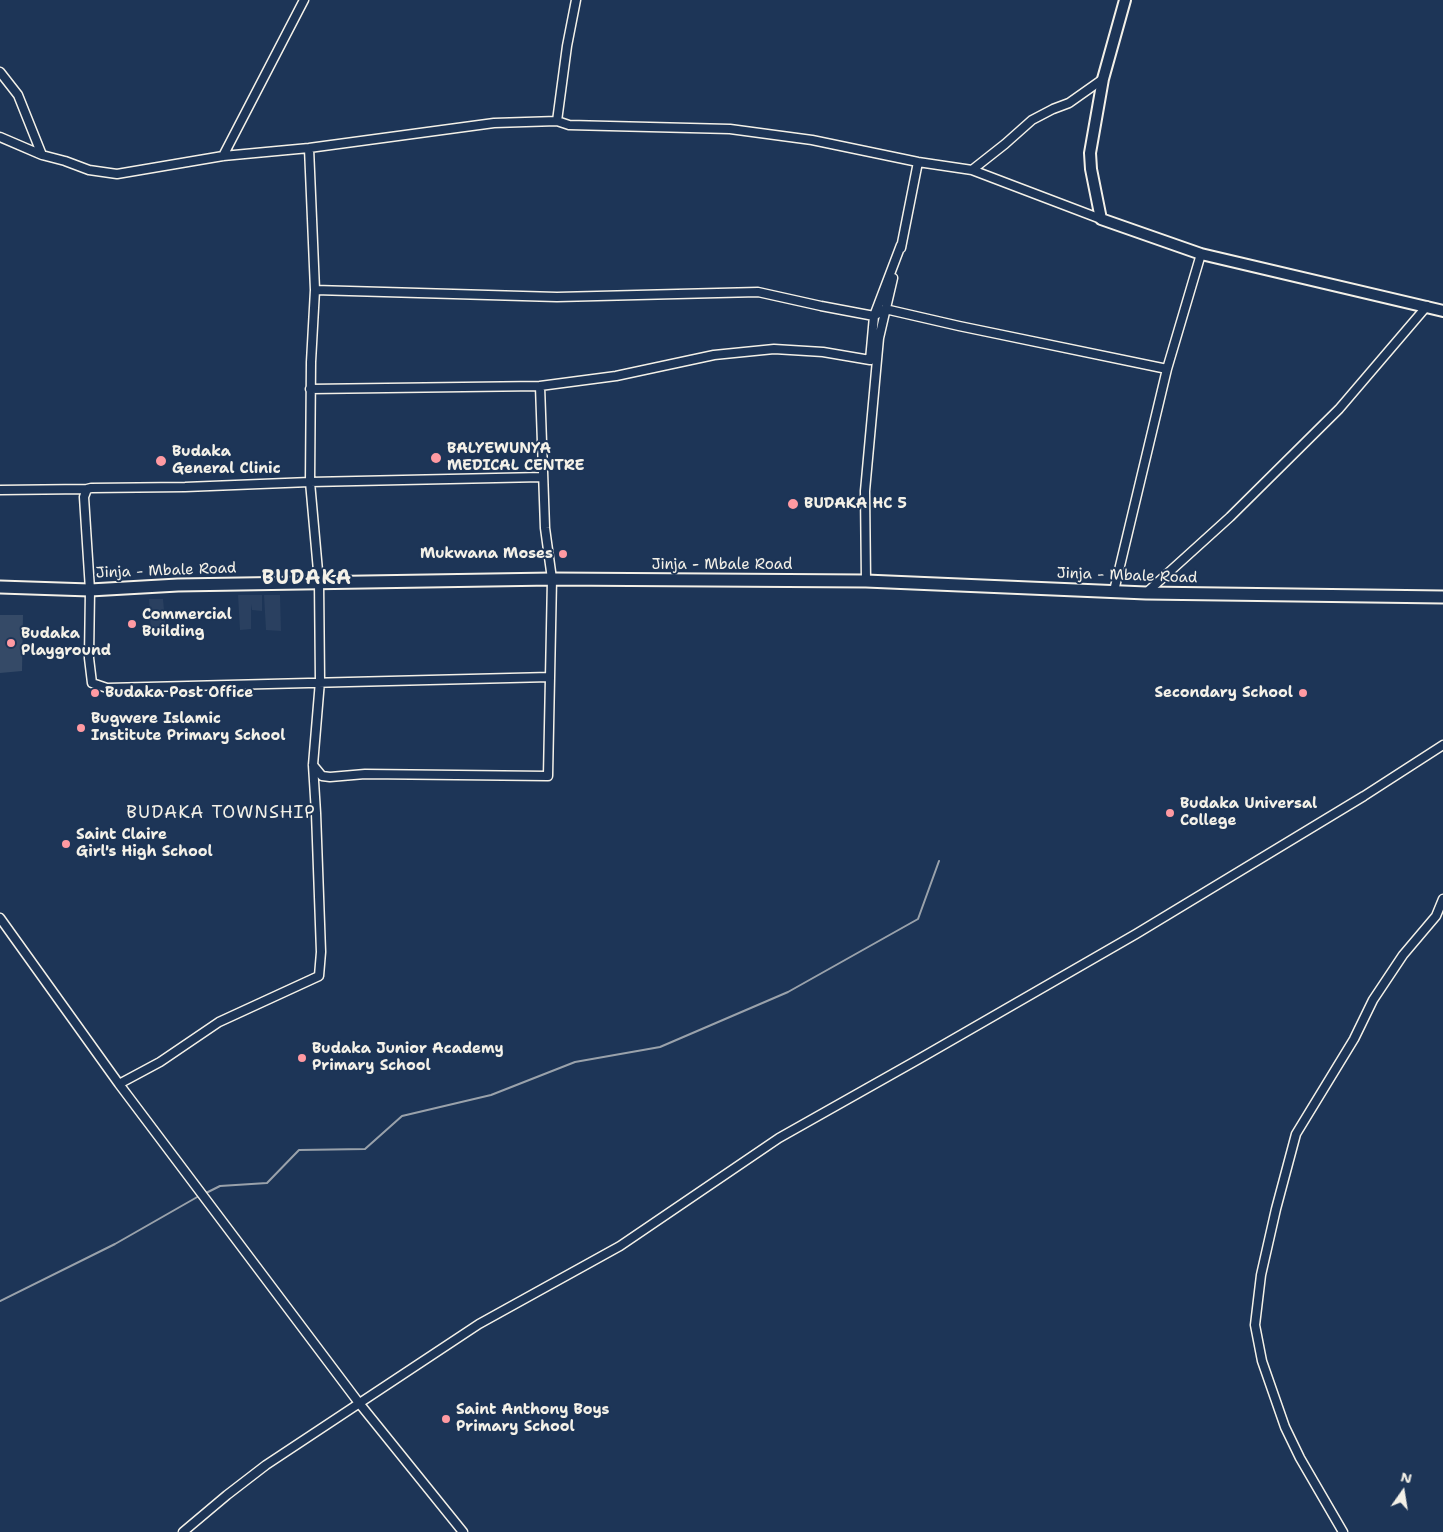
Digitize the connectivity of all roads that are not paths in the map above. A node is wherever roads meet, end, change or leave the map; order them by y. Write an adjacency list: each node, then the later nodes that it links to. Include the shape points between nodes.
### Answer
1 (304, 0): 10 (street)
2 (576, 0): 6 (street)
3 (1125, 0): 5 (street)
4 (0, 72): 9 (street, via 18,95)
5 (1104, 79): 12 (street, via 1069,103 1032,120); 13 (street, via 1090,153)
6 (557, 121): 8 (street, via 494,123); 11 (street, via 569,125 730,129 812,140)
7 (0, 137): 9 (street)
8 (309, 148): 10 (street); 16 (street)
9 (42, 155): 10 (street, via 89,170 117,174)
10 (223, 156)
11 (918, 162): 12 (street); 14 (street)
12 (972, 170): 13 (street)
13 (1101, 219): 15 (street)
14 (901, 245): 18 (street); 20 (street)
15 (1201, 254): 17 (street); 21 (street)
16 (315, 290): 20 (street, via 557,297 758,292); 23 (street)
17 (1427, 306): 19 (street); 34 (street, via 1339,409 1230,517)
18 (885, 309): 20 (street); 21 (street); 30 (street, via 879,338 865,491)
19 (1443, 311)
20 (874, 316): 22 (street, via 870,360 823,352 774,350 714,355 616,376)
21 (1167, 369): 33 (street)
22 (540, 386): 23 (street); 24 (street)
23 (310, 389): 25 (street)
24 (542, 477): 25 (street); 28 (street)
25 (310, 482): 26 (street); 29 (street)
26 (87, 489): 27 (street); 32 (street, via 84,496)
27 (0, 490)
28 (552, 579): 29 (main road, Jinja - Mbale Road); 30 (main road, Jinja - Mbale Road); 36 (street)
29 (319, 582): 32 (main road, Jinja - Mbale Road); 37 (street)
30 (866, 582): 33 (main road, Jinja - Mbale Road)
31 (0, 587): 32 (main road, Jinja - Mbale Road)
32 (90, 590): 37 (street, via 92,683 107,688 151,688)
33 (1114, 591): 34 (main road, Jinja - Mbale Road)
34 (1146, 592): 35 (main road, Jinja - Mbale Road)
35 (1443, 597)
36 (550, 677): 37 (street); 39 (street, via 548,776 365,774 330,777 322,776)
37 (320, 681): 39 (street)
38 (1443, 745): 43 (street, via 1136,934 779,1138 620,1246 479,1324)
39 (313, 765): 42 (street, via 319,976 219,1022 160,1062)
40 (1443, 899): 46 (street, via 1436,916 1402,955 1373,1000 1354,1039 1296,1134 1261,1275 1255,1325 1262,1361 1285,1427)
41 (0, 918): 42 (street)
42 (119, 1084): 43 (street)
43 (359, 1403): 44 (street, via 266,1465); 45 (street)
44 (187, 1530)
45 (464, 1532)
46 (1343, 1532)

